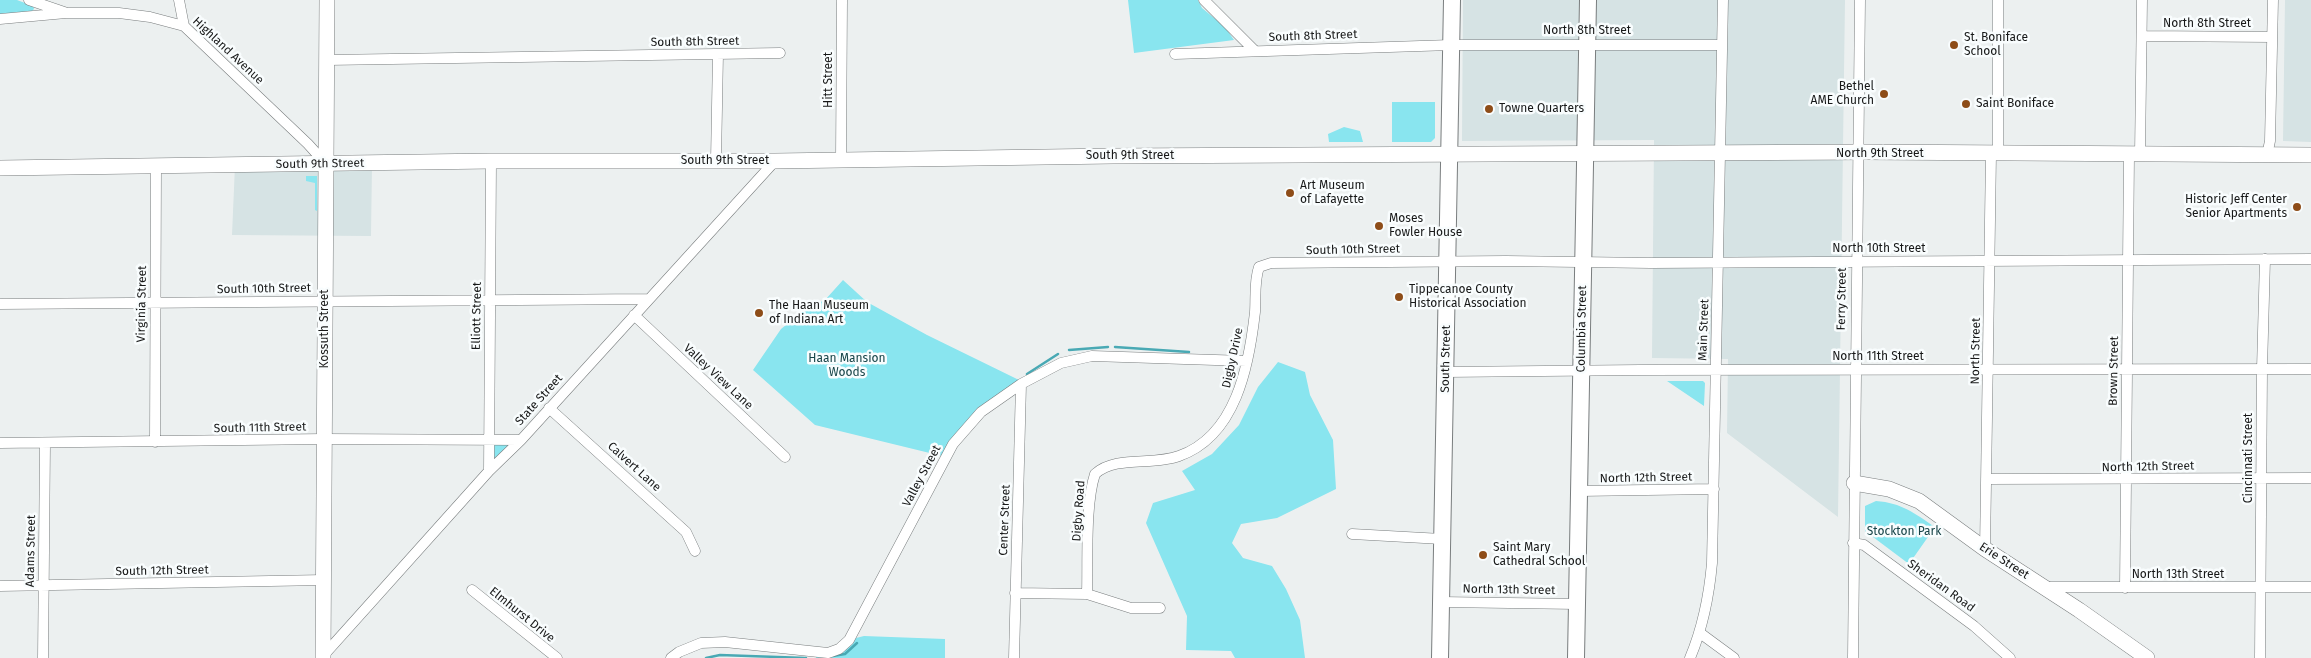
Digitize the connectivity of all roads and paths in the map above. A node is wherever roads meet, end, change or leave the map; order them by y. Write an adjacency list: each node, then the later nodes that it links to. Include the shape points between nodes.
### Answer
1 (29, 0): 13 (street, Highland Avenue)
2 (179, 0): 15 (street)
3 (327, 0): 25 (street, Kossuth Street)
4 (842, 0): 35 (street, Hitt Street)
5 (1204, 0): 21 (street)
6 (1452, 0): 20 (main road, South Street)
7 (1588, 0): 18 (main road, Columbia Street)
8 (1723, 0): 19 (street, Main Street)
9 (1860, 0): 27 (street, Ferry Street)
10 (1998, 0): 29 (street, North Street)
11 (2142, 0): 16 (street, Brown Street)
12 (2273, 0): 17 (street)
13 (67, 13): 14 (street); 15 (street, Highland Avenue, via 119,13)
14 (0, 19)
15 (184, 26): 38 (street, Highland Avenue)
16 (2142, 36): 17 (street, North 8th Street); 31 (street, Brown Street)
17 (2272, 37): 32 (street)
18 (1587, 44): 19 (street, North 8th Street); 20 (street, North 8th Street); 26 (main road, Columbia Street)
19 (1722, 44): 28 (street, Main Street)
20 (1451, 45): 21 (street, South 8th Street); 30 (main road, South Street)
21 (1254, 50): 24 (street, South 8th Street)
22 (780, 53): 23 (street, South 8th Street)
23 (718, 54): 25 (street, South 8th Street); 34 (street)
24 (1175, 54)
25 (327, 60): 38 (street, Kossuth Street)
26 (1586, 153): 28 (street, North 9th Street); 30 (street, North 9th Street); 48 (main road, Columbia Street)
27 (1857, 153): 28 (street, North 9th Street); 29 (street, North 9th Street); 45 (street, Ferry Street)
28 (1720, 154): 46 (street, Main Street)
29 (1994, 154): 31 (street, North 9th Street); 47 (street, North Street)
30 (1449, 155): 35 (street, South 9th Street); 44 (main road, South Street)
31 (2135, 155): 32 (street, North 9th Street); 43 (street, Brown Street)
32 (2267, 155): 33 (street, North 9th Street)
33 (2311, 155)
34 (716, 160): 36 (street, South 9th Street); 37 (street, South 9th Street)
35 (841, 160): 37 (street, South 9th Street)
36 (491, 161): 38 (street, South 9th Street); 50 (street, Elliott Street)
37 (774, 161): 51 (street, State Street)
38 (326, 164): 39 (street, South 9th Street); 52 (street, Kossuth Street)
39 (156, 166): 40 (street, South 9th Street); 53 (street, Virginia Street)
40 (0, 168)
41 (2265, 259): 42 (street, North 10th Street); 43 (street, North 10th Street); 59 (street, Cincinnati Street)
42 (2311, 259)
43 (2128, 260): 47 (street, North 10th Street); 58 (street, Brown Street)
44 (1447, 261): 48 (street, North 10th Street); 49 (street, South 10th Street, via 1271,263); 64 (main road, South Street)
45 (1855, 261): 46 (street, North 10th Street); 47 (street, North 10th Street); 63 (street, Ferry Street)
46 (1718, 262): 48 (street, North 10th Street); 62 (street, Main Street)
47 (1990, 262): 57 (street, North Street)
48 (1584, 263): 61 (main road, Columbia Street)
49 (1259, 267): 56 (street, Digby Drive)
50 (490, 299): 51 (street, South 10th Street); 52 (street, South 10th Street); 69 (street, Elliott Street)
51 (648, 300): 55 (street, State Street)
52 (325, 301): 53 (street, South 10th Street); 67 (street, Kossuth Street)
53 (154, 302): 54 (street, South 10th Street); 70 (street, Virginia Street)
54 (0, 304)
55 (634, 315): 66 (street, State Street); 74 (street, Valley View Lane)
56 (1246, 361): 65 (street, Valley Street, via 1092,356 1061,363); 73 (street, Digby Drive, via 1233,404 1218,430)
57 (1988, 369): 58 (street, North 11th Street); 63 (street, North 11th Street); 78 (street, North Street)
58 (2127, 369): 59 (street, North 11th Street); 79 (street, Brown Street)
59 (2262, 369): 60 (street, North 11th Street); 76 (street, Cincinnati Street)
60 (2311, 369)
61 (1582, 370): 62 (street, North 11th Street); 64 (street, North 11th Street); 82 (main road, Columbia Street)
62 (1715, 370): 63 (street, North 11th Street); 81 (street, Main Street)
63 (1854, 370): 80 (street, Ferry Street)
64 (1445, 372): 84 (main road, South Street)
65 (1021, 384): 96 (street, Center Street); 105 (street, Valley Street, via 981,412 953,444 850,640 839,649 828,653 709,642)
66 (549, 408): 68 (street, State Street); 87 (street, Calvert Lane, via 686,532)
67 (324, 439): 69 (street, South 11th Street); 70 (street, South 11th Street); 88 (street, Kossuth Street)
68 (521, 440): 69 (street, South 11th Street); 75 (street, State Street)
69 (490, 441): 75 (street, Elliott Street)
70 (155, 442): 72 (street, South 11th Street)
71 (0, 443): 72 (street, South 11th Street)
72 (46, 444): 90 (street, Adams Street)
73 (1203, 444): 97 (street, Digby Road, via 1166,460 1110,465 1095,474 1091,485)
74 (785, 457)
75 (489, 471): 102 (street, State Street)
76 (2262, 478): 77 (street, North 12th Street); 79 (street, North 12th Street); 92 (street, Cincinnati Street)
77 (2311, 478)
78 (1986, 479): 79 (street, North 12th Street); 86 (street, North Street)
79 (2125, 480): 94 (street, Brown Street)
80 (1854, 483): 85 (street, Ferry Street); 86 (street, Erie Street, via 1889,489 1919,501)
81 (1714, 489): 82 (street, North 12th Street); 101 (street, Main Street, via 1709,596)
82 (1579, 491): 99 (main road, Columbia Street)
83 (1352, 534): 84 (street)
84 (1442, 539): 98 (main road, South Street)
85 (1852, 542): 111 (street, Ferry Street); 112 (street, Sheridan Road, via 1864,545 1974,626)
86 (1985, 549): 91 (street, Erie Street)
87 (695, 551)
88 (324, 580): 90 (street, South 12th Street); 102 (street, Kossuth Street)
89 (0, 586): 90 (street, South 12th Street)
90 (43, 586): 103 (street, Adams Street)
91 (2045, 587): 94 (street, North 13th Street); 113 (street, Erie Street)
92 (2261, 587): 93 (street, North 13th Street); 94 (street, North 13th Street); 114 (street, Cincinnati Street)
93 (2311, 587)
94 (2125, 588)
95 (472, 590): 104 (street, Elmhurst Drive)
96 (1015, 592): 97 (street); 106 (street, Center Street)
97 (1087, 594): 100 (street, via 1131,608)
98 (1441, 602): 99 (street, North 13th Street); 107 (main road, South Street)
99 (1577, 604): 108 (main road, Columbia Street)
100 (1160, 608)
101 (1700, 634): 109 (street, Main Street); 110 (street)
102 (323, 657)
103 (43, 658)
104 (557, 658)
105 (671, 658)
106 (1014, 658)
107 (1440, 658)
108 (1576, 658)
109 (1690, 658)
110 (1734, 658)
111 (1853, 658)
112 (2010, 658)
113 (2147, 658)
114 (2260, 658)

